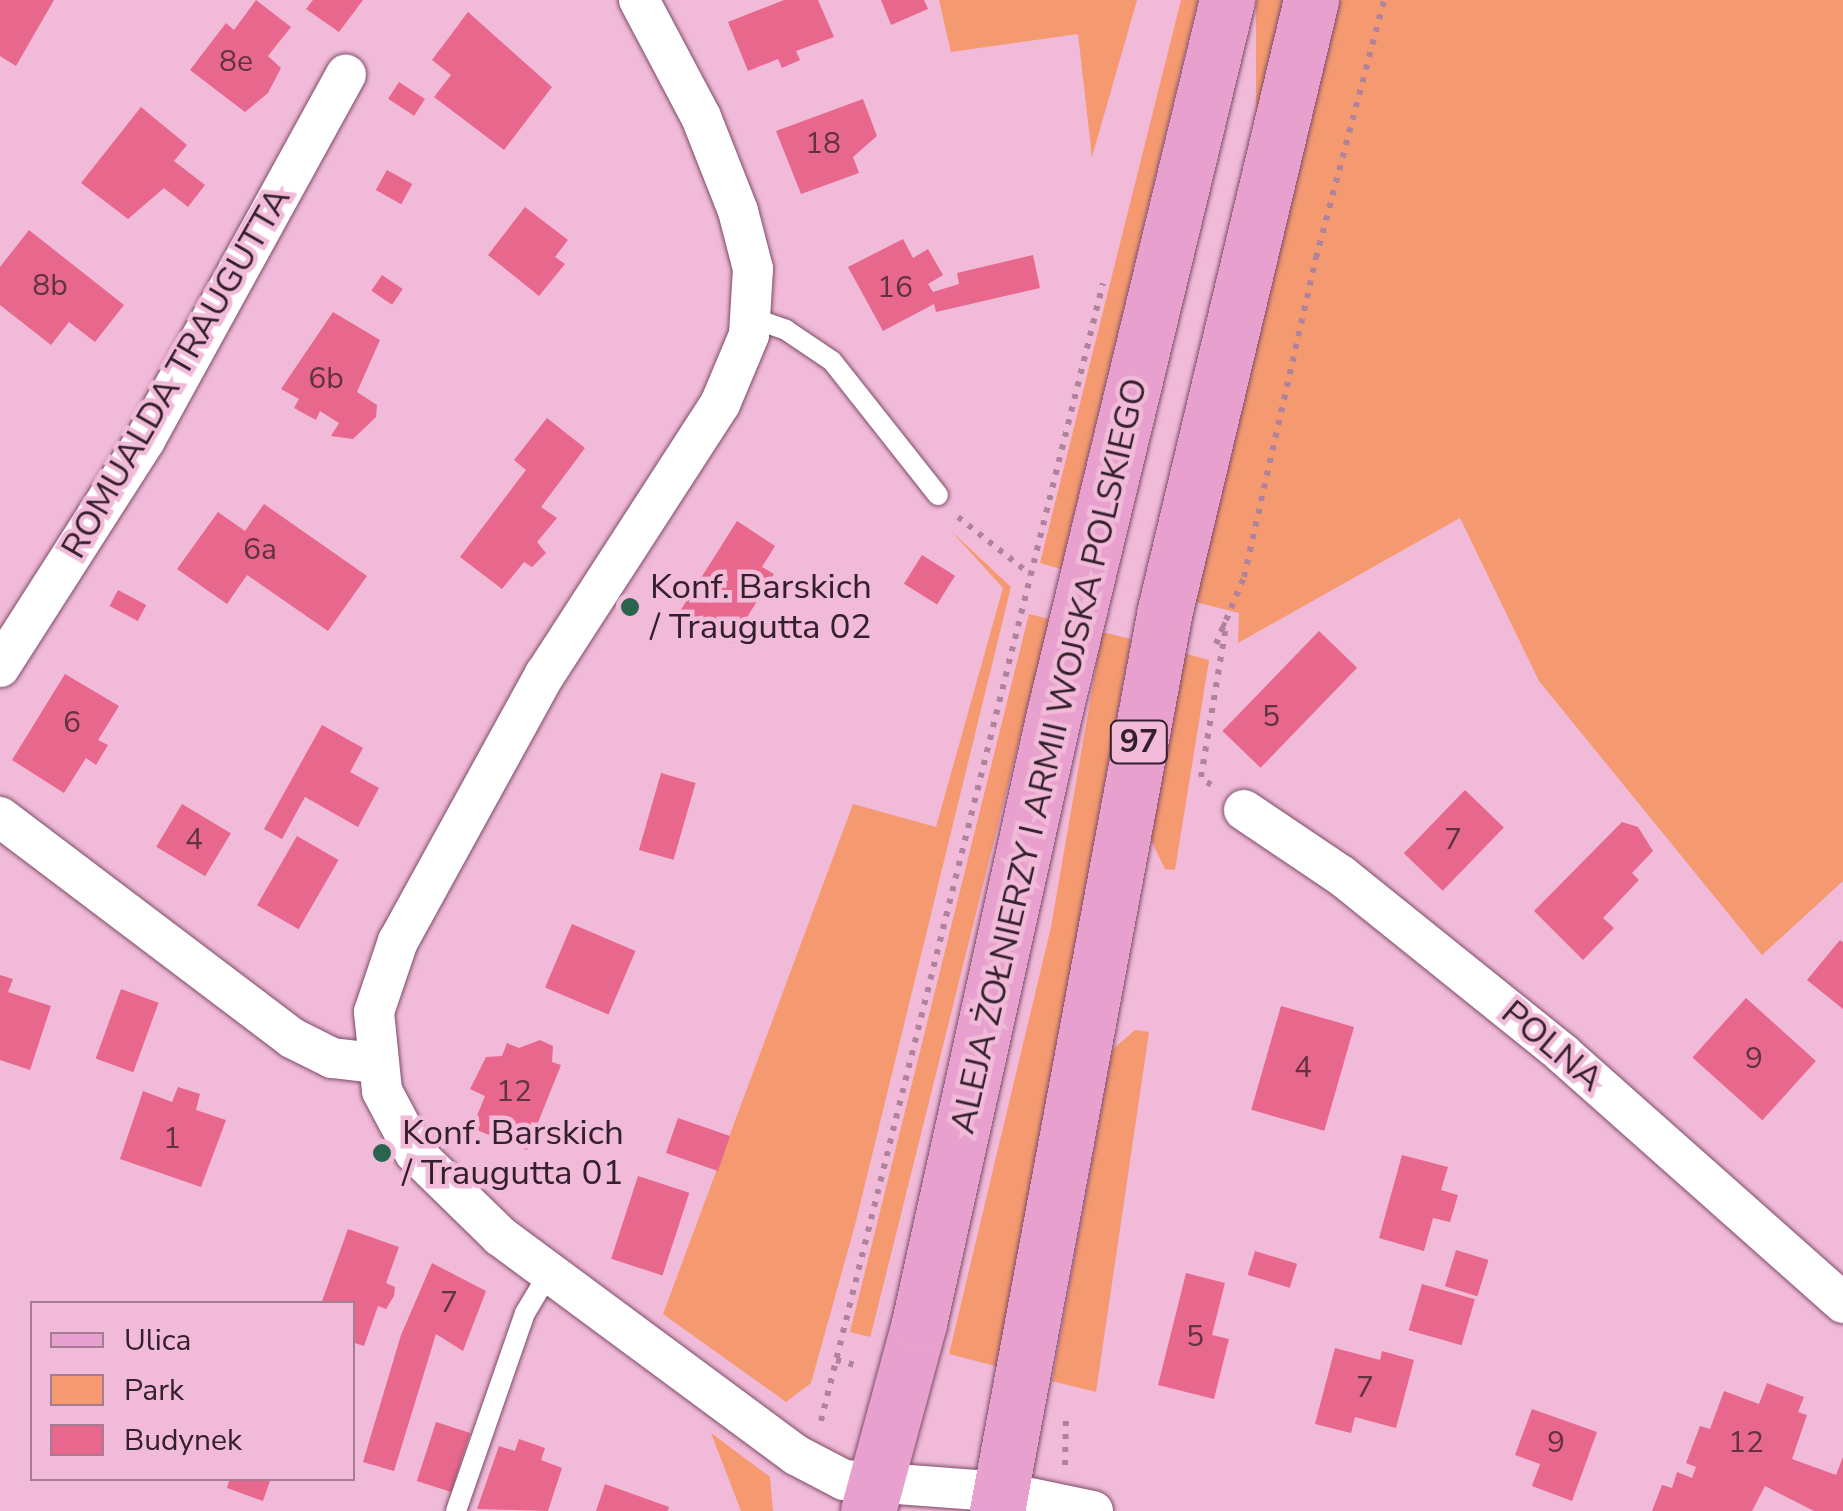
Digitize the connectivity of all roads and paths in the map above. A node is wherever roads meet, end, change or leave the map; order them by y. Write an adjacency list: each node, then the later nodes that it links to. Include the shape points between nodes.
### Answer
1 (639, 0): 7 (street, via 702,118 738,211 753,269)
2 (1227, 0): 17 (main road, ALEJA ŻOŁNIERZY I ARMII WOJSKA POLSKIEGO)
3 (1311, 0): 18 (main road, 97, via 1162,620)
4 (1384, 0): 9 (path, via 1316,258 1244,577)
5 (346, 75): 10 (street, ROMUALDA TRAUGUTTA, via 145,440)
6 (1108, 267): 16 (path)
7 (752, 318): 8 (lane, via 786,330 832,361); 13 (street, via 720,404 545,674 411,915 378,995)
8 (938, 495)
9 (1216, 644)
10 (0, 667)
11 (1244, 810): 15 (street, POLNA, via 1342,876 1563,1054)
12 (0, 817): 13 (street, via 292,1038 332,1058)
13 (375, 1064): 14 (street, via 393,1117 416,1153 476,1214)
14 (549, 1273): 17 (street, via 768,1438); 19 (lane, via 525,1313)
15 (1843, 1303)
16 (836, 1360)
17 (872, 1498): 18 (street)
18 (999, 1501): 20 (street)
19 (456, 1511)
20 (1093, 1511)

